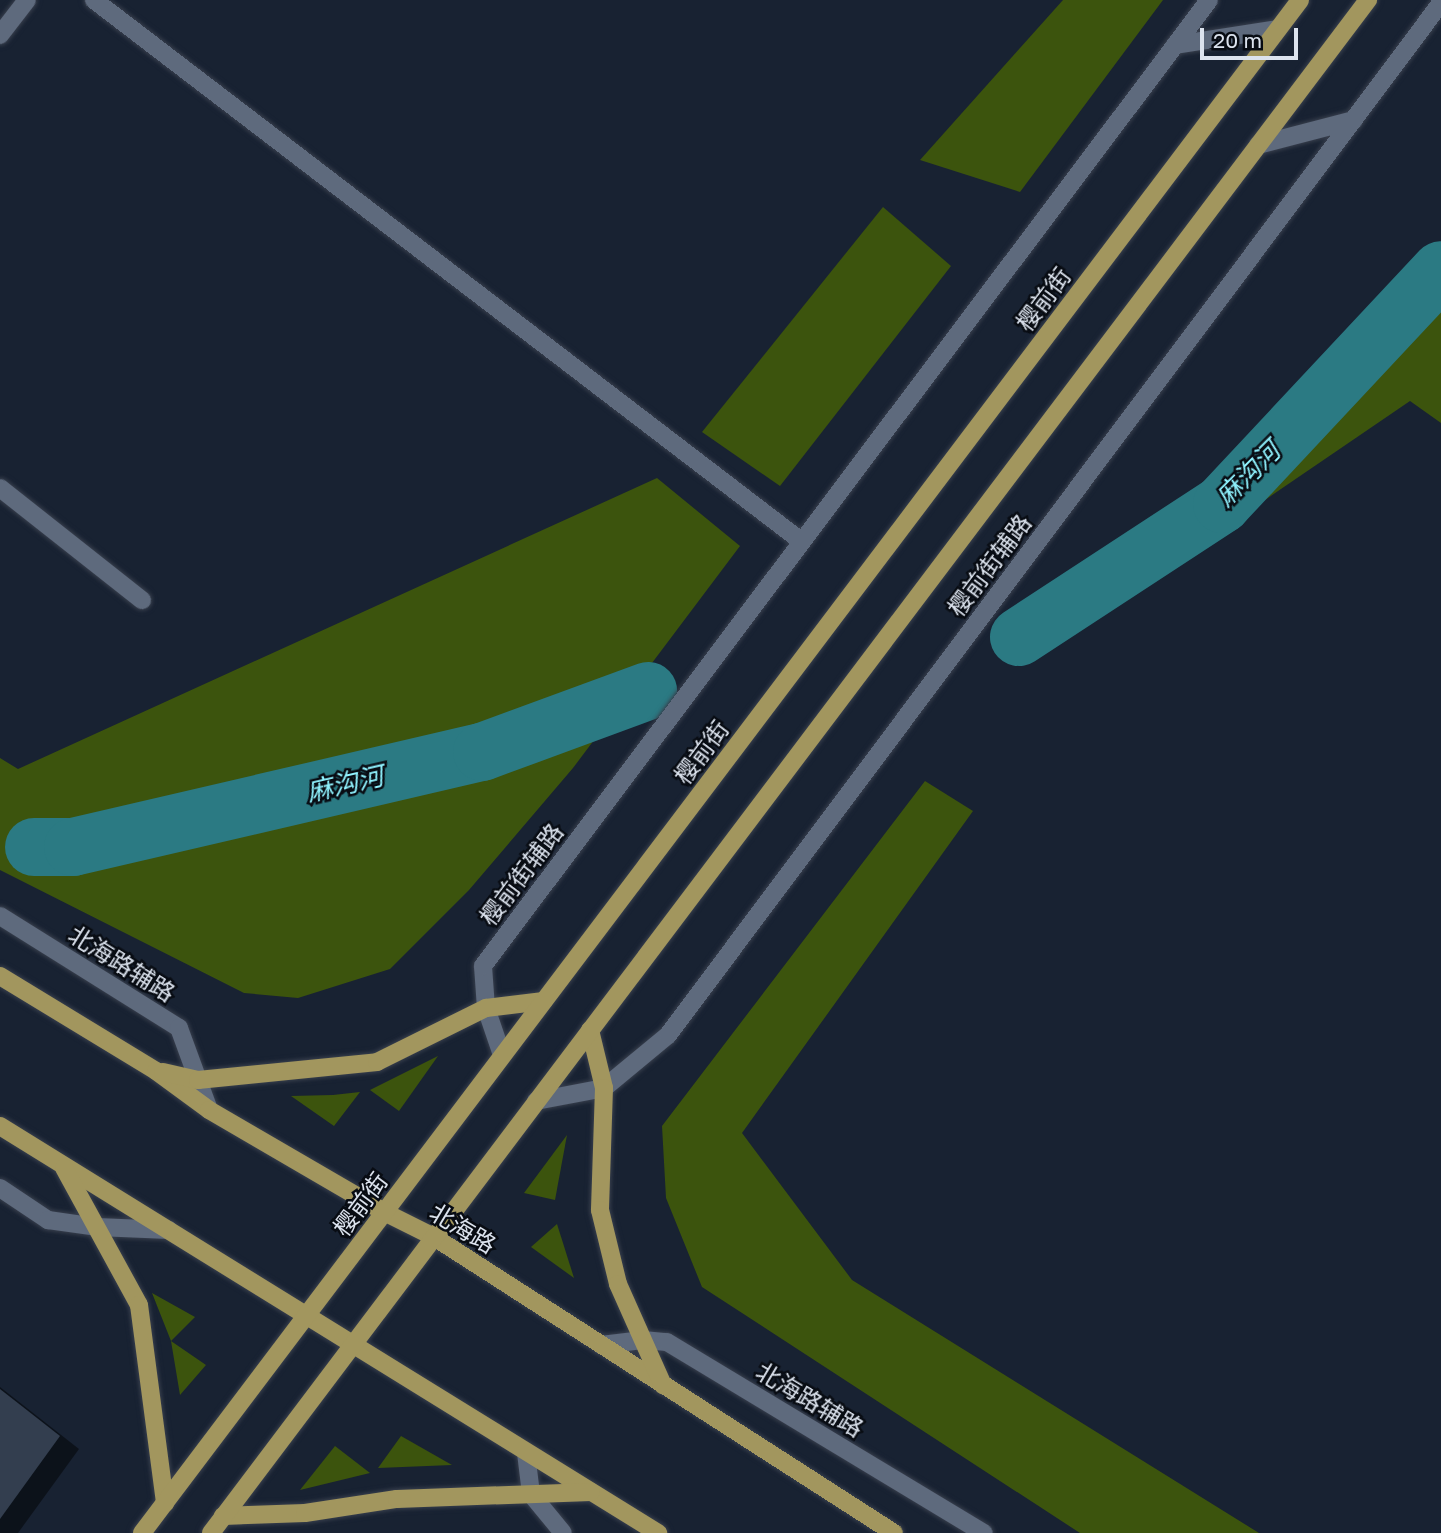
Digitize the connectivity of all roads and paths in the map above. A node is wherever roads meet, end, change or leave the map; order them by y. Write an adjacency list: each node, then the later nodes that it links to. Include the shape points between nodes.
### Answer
1 (27, 0): 8 (street)
2 (94, 0): 13 (street)
3 (1209, 0): 9 (street, 樱前街辅路)
4 (1300, 0): 7 (main road, 樱前街)
5 (1368, 0): 11 (main road)
6 (1441, 3): 10 (street, 樱前街辅路)
7 (1278, 29): 9 (street); 17 (main road, 樱前街)
8 (0, 35)
9 (1175, 45): 13 (street, 樱前街辅路)
10 (1354, 120): 11 (street); 23 (street, 樱前街辅路, via 668,1035)
11 (1258, 145): 19 (main road)
12 (0, 488): 14 (street)
13 (801, 541): 18 (street, 樱前街辅路, via 483,966)
14 (142, 600)
15 (0, 916): 22 (street, 北海路辅路, via 179,1028)
16 (0, 976): 21 (main road, 北海路)
17 (544, 1001): 18 (main road); 20 (main road, 樱前街)
18 (486, 1008): 20 (street, 樱前街辅路); 22 (main road, via 377,1062)
19 (590, 1030): 23 (main road); 24 (main road)
20 (502, 1055): 29 (main road, 樱前街)
21 (156, 1071): 22 (main road); 25 (main road, 北海路)
22 (198, 1080): 25 (street, 北海路辅路)
23 (604, 1088): 24 (street, 樱前街辅路); 34 (main road, via 600,1210 618,1284)
24 (536, 1101): 32 (main road)
25 (209, 1110): 29 (main road, 北海路)
26 (0, 1126): 27 (main road)
27 (63, 1164): 30 (main road); 31 (main road)
28 (0, 1188): 30 (street, via 48,1220)
29 (384, 1212): 32 (main road, 北海路); 33 (main road, 樱前街)
30 (97, 1227): 31 (street); 41 (main road, via 139,1305)
31 (169, 1230): 33 (main road)
32 (434, 1237): 35 (main road); 36 (main road, 北海路)
33 (306, 1317): 35 (main road); 41 (main road, 樱前街)
34 (643, 1340): 36 (street, 北海路辅路); 37 (main road); 48 (street, 北海路辅路, via 667,1342)
35 (353, 1345): 38 (main road); 42 (main road)
36 (601, 1345): 37 (main road, 北海路)
37 (663, 1385): 47 (main road, 北海路)
38 (526, 1453): 39 (main road); 40 (street)
39 (591, 1492): 40 (main road); 46 (main road)
40 (531, 1494): 42 (main road, via 397,1499 305,1513); 45 (street)
41 (165, 1503): 43 (main road, 樱前街)
42 (223, 1516): 44 (main road)
43 (142, 1533)
44 (211, 1533)
45 (563, 1533)
46 (658, 1533)
47 (894, 1533)
48 (984, 1533)

